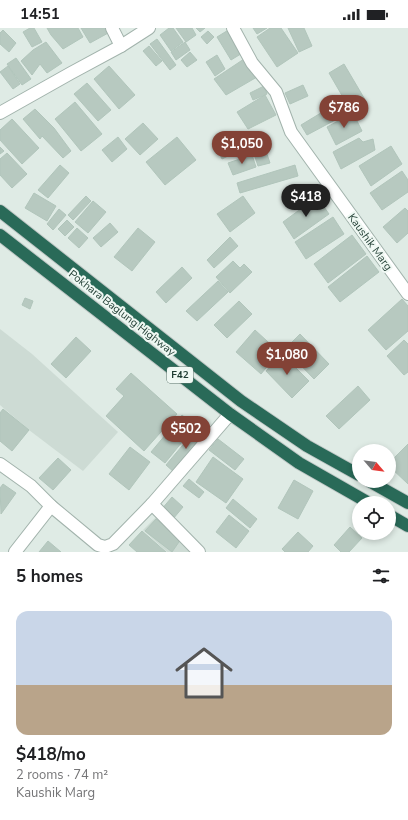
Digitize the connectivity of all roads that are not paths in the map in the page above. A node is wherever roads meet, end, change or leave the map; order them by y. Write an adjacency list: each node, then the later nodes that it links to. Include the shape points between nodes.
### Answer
1 (112, 28): 4 (street)
2 (149, 28): 4 (street)
3 (233, 28): 8 (street, Kaushik Marg, via 252,63 276,92 291,132)
4 (120, 46): 5 (street)
5 (0, 113)
6 (0, 211): 12 (highway, Pokhara Baglung Highway / F42, via 241,401 307,446)
7 (0, 235): 10 (highway, Pokhara Baglung Highway / F42)
8 (404, 279): 9 (street, Kaushik Marg)
9 (408, 294)
10 (230, 414): 14 (highway, Pokhara Baglung Highway / F42, via 299,463); 16 (street)
11 (0, 464): 17 (street, via 31,486)
12 (352, 471)
13 (381, 488): 15 (highway)
14 (357, 496)
15 (408, 503)
16 (152, 504): 17 (street, via 113,544 105,547 98,545); 21 (street)
17 (51, 506): 20 (street)
18 (396, 519): 19 (highway)
19 (408, 526)
20 (15, 552)
21 (199, 552)

